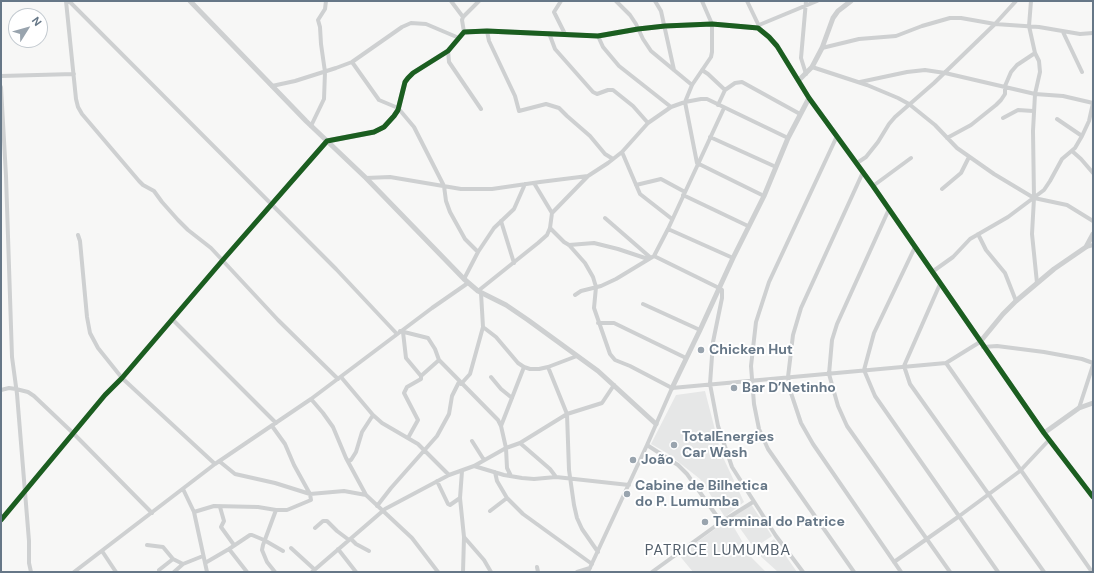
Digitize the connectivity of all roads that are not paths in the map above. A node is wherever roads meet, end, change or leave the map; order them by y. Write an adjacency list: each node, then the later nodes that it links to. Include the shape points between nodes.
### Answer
1 (68, 1): 41 (street); 94 (street)
2 (190, 1): 47 (street)
3 (326, 1): 38 (street, via 325,9 318,20)
4 (451, 1): 16 (street)
5 (479, 1): 16 (street)
6 (561, 1): 28 (street, via 554,12)
7 (616, 1): 22 (street, via 630,15)
8 (655, 1): 19 (street)
9 (702, 1): 17 (street)
10 (747, 1): 21 (street)
11 (817, 1): 15 (street)
12 (1016, 1): 18 (street)
13 (1031, 1): 20 (street)
14 (847, 2): 31 (street, via 833,18)
15 (806, 3): 21 (street); 42 (street, via 801,58)
16 (463, 16): 24 (street)
17 (712, 24): 19 (street); 21 (street); 37 (street, via 712,52)
18 (995, 24): 20 (street); 31 (street, via 950,18 896,36 859,39); 40 (street)
19 (665, 26): 22 (street); 36 (street)
20 (1029, 26): 25 (street); 33 (street)
21 (758, 27): 44 (street, via 777,46)
22 (638, 29): 29 (street); 36 (street, via 651,51)
23 (487, 31): 24 (street); 26 (street); 77 (street, via 489,42 520,111 546,104 559,108)
24 (464, 32): 30 (street)
25 (1063, 32): 27 (street); 39 (street)
26 (549, 33): 28 (street); 65 (street, via 555,50 592,92 597,94 613,90 633,106)
27 (1093, 33)
28 (565, 34): 29 (street)
29 (598, 36): 57 (street, via 603,47 619,66)
30 (459, 38): 32 (street); 34 (street, via 426,24 412,23 402,27)
31 (822, 48): 35 (street)
32 (448, 51): 58 (street, via 408,78); 60 (street, via 449,62)
33 (1035, 53): 48 (street, via 1011,72); 51 (street, via 1040,72)
34 (352, 62): 38 (street); 58 (street, via 378,100)
35 (812, 67): 42 (street); 45 (street)
36 (674, 70): 46 (street)
37 (702, 70): 46 (street); 50 (street)
38 (325, 72): 47 (street, via 295,82); 66 (street, via 324,99)
39 (1082, 72)
40 (945, 73): 45 (street, via 925,70 907,72); 48 (street); 55 (street)
41 (74, 74): 43 (street); 114 (street, via 76,99 82,114 143,185 154,191 178,220 211,248)
42 (806, 74): 44 (street)
43 (1, 76)
44 (799, 80): 52 (street)
45 (859, 83): 55 (street)
46 (692, 85): 53 (street)
47 (272, 86): 66 (street)
48 (1005, 86): 51 (street); 71 (street, via 1005,94 996,105 970,125)
49 (1, 87): 152 (street, via 12,357)
50 (725, 90): 56 (street); 62 (street, via 735,83 742,82)
51 (1035, 94): 54 (street, via 1062,96); 61 (street)
52 (809, 98): 62 (street); 67 (street)
53 (685, 102): 56 (street, via 707,99); 57 (street); 78 (street)
54 (1093, 103): 68 (street)
55 (909, 104): 71 (street); 79 (street, via 895,117 878,142)
56 (718, 105): 59 (street)
57 (671, 107): 65 (street)
58 (398, 108): 72 (street, via 389,122 374,132); 88 (street, via 414,127)
59 (724, 108): 69 (street); 70 (street)
60 (481, 109)
61 (1033, 111): 63 (street, via 1018,110); 93 (street)
62 (800, 114): 70 (street)
63 (1003, 118)
64 (1057, 119): 68 (street)
65 (648, 123): 74 (street)
66 (311, 126): 72 (street)
67 (837, 136): 79 (street); 147 (street, via 769,282 756,322 751,366)
68 (1082, 136): 73 (street)
69 (710, 137): 78 (street); 80 (street)
70 (788, 138): 80 (street)
71 (947, 138): 75 (street)
72 (327, 141): 84 (street); 94 (street)
73 (1072, 151): 82 (street); 93 (street, via 1062,159 1044,190)
74 (622, 152): 77 (street); 87 (street)
75 (969, 157): 90 (street, via 960,173); 93 (street)
76 (911, 158): 89 (street)
77 (613, 159): 83 (street)
78 (697, 164): 91 (street); 92 (street)
79 (857, 164): 81 (street)
80 (776, 167): 92 (street)
81 (863, 172): 89 (street); 144 (street, via 801,308 793,335)
82 (1093, 173)
83 (588, 176): 85 (street); 96 (street)
84 (366, 178): 88 (street, via 390,177); 117 (street)
85 (534, 183): 86 (street); 96 (street)
86 (525, 184): 88 (street, via 492,189); 99 (street, via 514,209)
87 (636, 185): 91 (street, via 660,179); 98 (street, via 640,194)
88 (444, 186): 111 (street, via 450,212 466,239)
89 (873, 186): 95 (street)
90 (942, 189)
91 (684, 194): 98 (street); 101 (street)
92 (764, 196): 101 (street)
93 (1034, 198): 100 (street, via 1067,205); 104 (street); 118 (street, via 1032,234)
94 (271, 204): 114 (street); 130 (street)
95 (889, 209): 109 (street); 141 (street, via 837,324 832,340)
96 (552, 213): 102 (street)
97 (605, 218): 112 (street)
98 (672, 219): 103 (street)
99 (501, 221): 111 (street); 115 (street)
100 (1093, 221)
101 (748, 226): 113 (street)
102 (550, 228): 107 (street); 115 (street, via 547,235)
103 (668, 230): 112 (street); 113 (street)
104 (978, 234): 116 (street); 124 (street, via 986,250 1005,273)
105 (1093, 234): 110 (street)
106 (78, 235): 145 (street, via 90,333 98,348)
107 (569, 245): 112 (street, via 594,243); 120 (street, via 586,263)
108 (1093, 245): 110 (street)
109 (915, 247): 116 (street); 140 (street, via 874,333)
110 (1086, 247): 118 (street)
111 (478, 252): 117 (street)
112 (651, 257): 120 (street); 121 (street)
113 (733, 258): 121 (street)
114 (222, 261): 126 (street); 146 (street)
115 (514, 263): 122 (street)
116 (932, 272): 119 (street)
117 (466, 281): 122 (street); 130 (street)
118 (1037, 283): 124 (street)
119 (940, 284): 131 (street); 137 (street)
120 (596, 287): 123 (street); 127 (street, via 593,304)
121 (719, 288): 129 (street); 149 (street, via 722,290 722,298 713,342)
122 (479, 292): 128 (street); 132 (street, via 506,305)
123 (575, 295)
124 (1016, 301): 131 (street)
125 (644, 304): 129 (street)
126 (172, 319): 145 (street); 160 (street)
127 (598, 322): 133 (street, via 614,323); 151 (street, via 612,358)
128 (483, 327): 138 (street); 148 (street, via 470,374)
129 (700, 330): 133 (street)
130 (400, 333): 134 (street, via 428,338); 142 (street, via 406,358); 146 (street)
131 (982, 344): 135 (street); 136 (street, via 1044,352 1082,359); 163 (street)
132 (577, 356): 139 (street); 150 (street)
133 (686, 358): 151 (street)
134 (439, 360): 142 (street); 148 (street)
135 (946, 363): 137 (street); 178 (street)
136 (1093, 364): 157 (street)
137 (904, 366): 140 (street); 190 (street, via 910,384)
138 (524, 367): 139 (street); 154 (street)
139 (548, 367): 158 (street)
140 (864, 370): 141 (street); 202 (street, via 875,396)
141 (829, 374): 144 (street); 207 (street, via 847,426)
142 (421, 376): 165 (street, via 421,379 407,387 404,393 418,420)
143 (492, 377): 154 (street)
144 (788, 377): 147 (street); 221 (street, via 801,424)
145 (122, 378): 164 (street); 175 (street)
146 (339, 378): 155 (street); 159 (street)
147 (752, 381): 149 (street); 244 (street, via 759,429 768,448)
148 (460, 383): 162 (street); 171 (street, via 452,396 449,414 437,436)
149 (710, 384): 151 (street); 194 (street, via 718,426 732,467)
150 (614, 385): 158 (street, via 602,403); 161 (street)
151 (672, 388): 161 (street)
152 (16, 389): 153 (street); 164 (street, via 34,396); 187 (street)
153 (1, 390)
154 (512, 398): 162 (street)
155 (311, 399): 160 (street); 173 (street, via 333,427)
156 (1093, 402): 157 (street)
157 (1079, 408): 163 (street)
158 (567, 414): 168 (street); 183 (street)
159 (373, 415): 165 (street, via 387,427); 173 (street, via 362,432 356,452)
160 (274, 424): 174 (street); 189 (street)
161 (656, 424): 169 (street)
162 (501, 426): 170 (street)
163 (1044, 433): 167 (street)
164 (74, 434): 187 (street); 201 (street)
165 (408, 438): 171 (street)
166 (472, 440): 172 (street)
167 (1049, 440): 178 (street); 188 (street)
168 (520, 443): 170 (street); 182 (street)
169 (648, 445): 185 (street); 204 (street, via 687,474)
170 (506, 448): 172 (street); 181 (street)
171 (425, 450): 180 (street); 195 (street)
172 (484, 460): 176 (street)
173 (348, 461): 191 (street)
174 (219, 462): 175 (street); 189 (street, via 235,474)
175 (215, 464): 186 (street)
176 (474, 466): 177 (street); 179 (street)
177 (462, 471): 180 (street); 192 (street)
178 (1020, 471): 190 (street); 249 (street)
179 (495, 472): 181 (street); 193 (street, via 497,482)
180 (449, 474): 184 (street)
181 (510, 476): 182 (street, via 534,479)
182 (556, 477): 183 (street)
183 (570, 479): 185 (street); 218 (street, via 577,518)
184 (438, 481): 192 (street, via 448,504); 200 (street)
185 (629, 485): 218 (street)
186 (183, 489): 199 (street); 201 (street)
187 (24, 492): 203 (street); 229 (street)
188 (1092, 493)
189 (310, 494): 191 (street, via 344,491); 197 (street, via 309,502 287,510)
190 (990, 494): 202 (street); 248 (street)
191 (366, 495): 195 (street)
192 (460, 498): 206 (street)
193 (507, 498): 198 (street); 224 (street, via 523,514)
194 (753, 502): 204 (street); 243 (street)
195 (377, 506): 200 (street)
196 (220, 507): 197 (street, via 258,507); 199 (street, via 214,506); 210 (street, via 224,521 222,527)
197 (276, 510): 208 (street)
198 (490, 510)
199 (194, 512): 219 (street)
200 (383, 512): 209 (street); 237 (street, via 412,538)
201 (152, 513): 215 (street)
202 (958, 517): 207 (street); 247 (street)
203 (1, 520)
204 (721, 522): 242 (street)
205 (315, 528): 209 (street, via 323,521 327,521)
206 (464, 537): 238 (street); 239 (street)
207 (927, 539): 221 (street); 246 (street)
208 (264, 540): 210 (street, via 250,535); 216 (street); 235 (street, via 262,550)
209 (350, 540): 214 (street); 217 (street)
210 (234, 545): 213 (street)
211 (147, 546): 220 (street, via 163,547)
212 (291, 548): 228 (street)
213 (229, 549): 222 (street); 234 (street)
214 (338, 549): 228 (street); 236 (street)
215 (102, 551): 230 (street); 231 (street)
216 (283, 551)
217 (369, 552)
218 (598, 552): 224 (street)
219 (203, 556): 222 (street); 223 (street)
220 (173, 559): 223 (street); 226 (street)
221 (894, 562): 245 (street)
222 (205, 563): 233 (street)
223 (183, 564): 232 (street)
224 (592, 564): 227 (street)
225 (537, 567): 240 (street)
226 (159, 570)
227 (589, 570): 241 (street)
228 (313, 571)
229 (31, 572)
230 (74, 572)
231 (116, 572)
232 (174, 572)
233 (207, 572)
234 (247, 572)
235 (274, 572)
236 (356, 572)
237 (438, 572)
238 (464, 572)
239 (491, 572)
240 (538, 572)
241 (577, 572)
242 (652, 572)
243 (803, 572)
244 (854, 572)
245 (901, 572)
246 (950, 572)
247 (998, 572)
248 (1044, 572)
249 (1092, 572)

